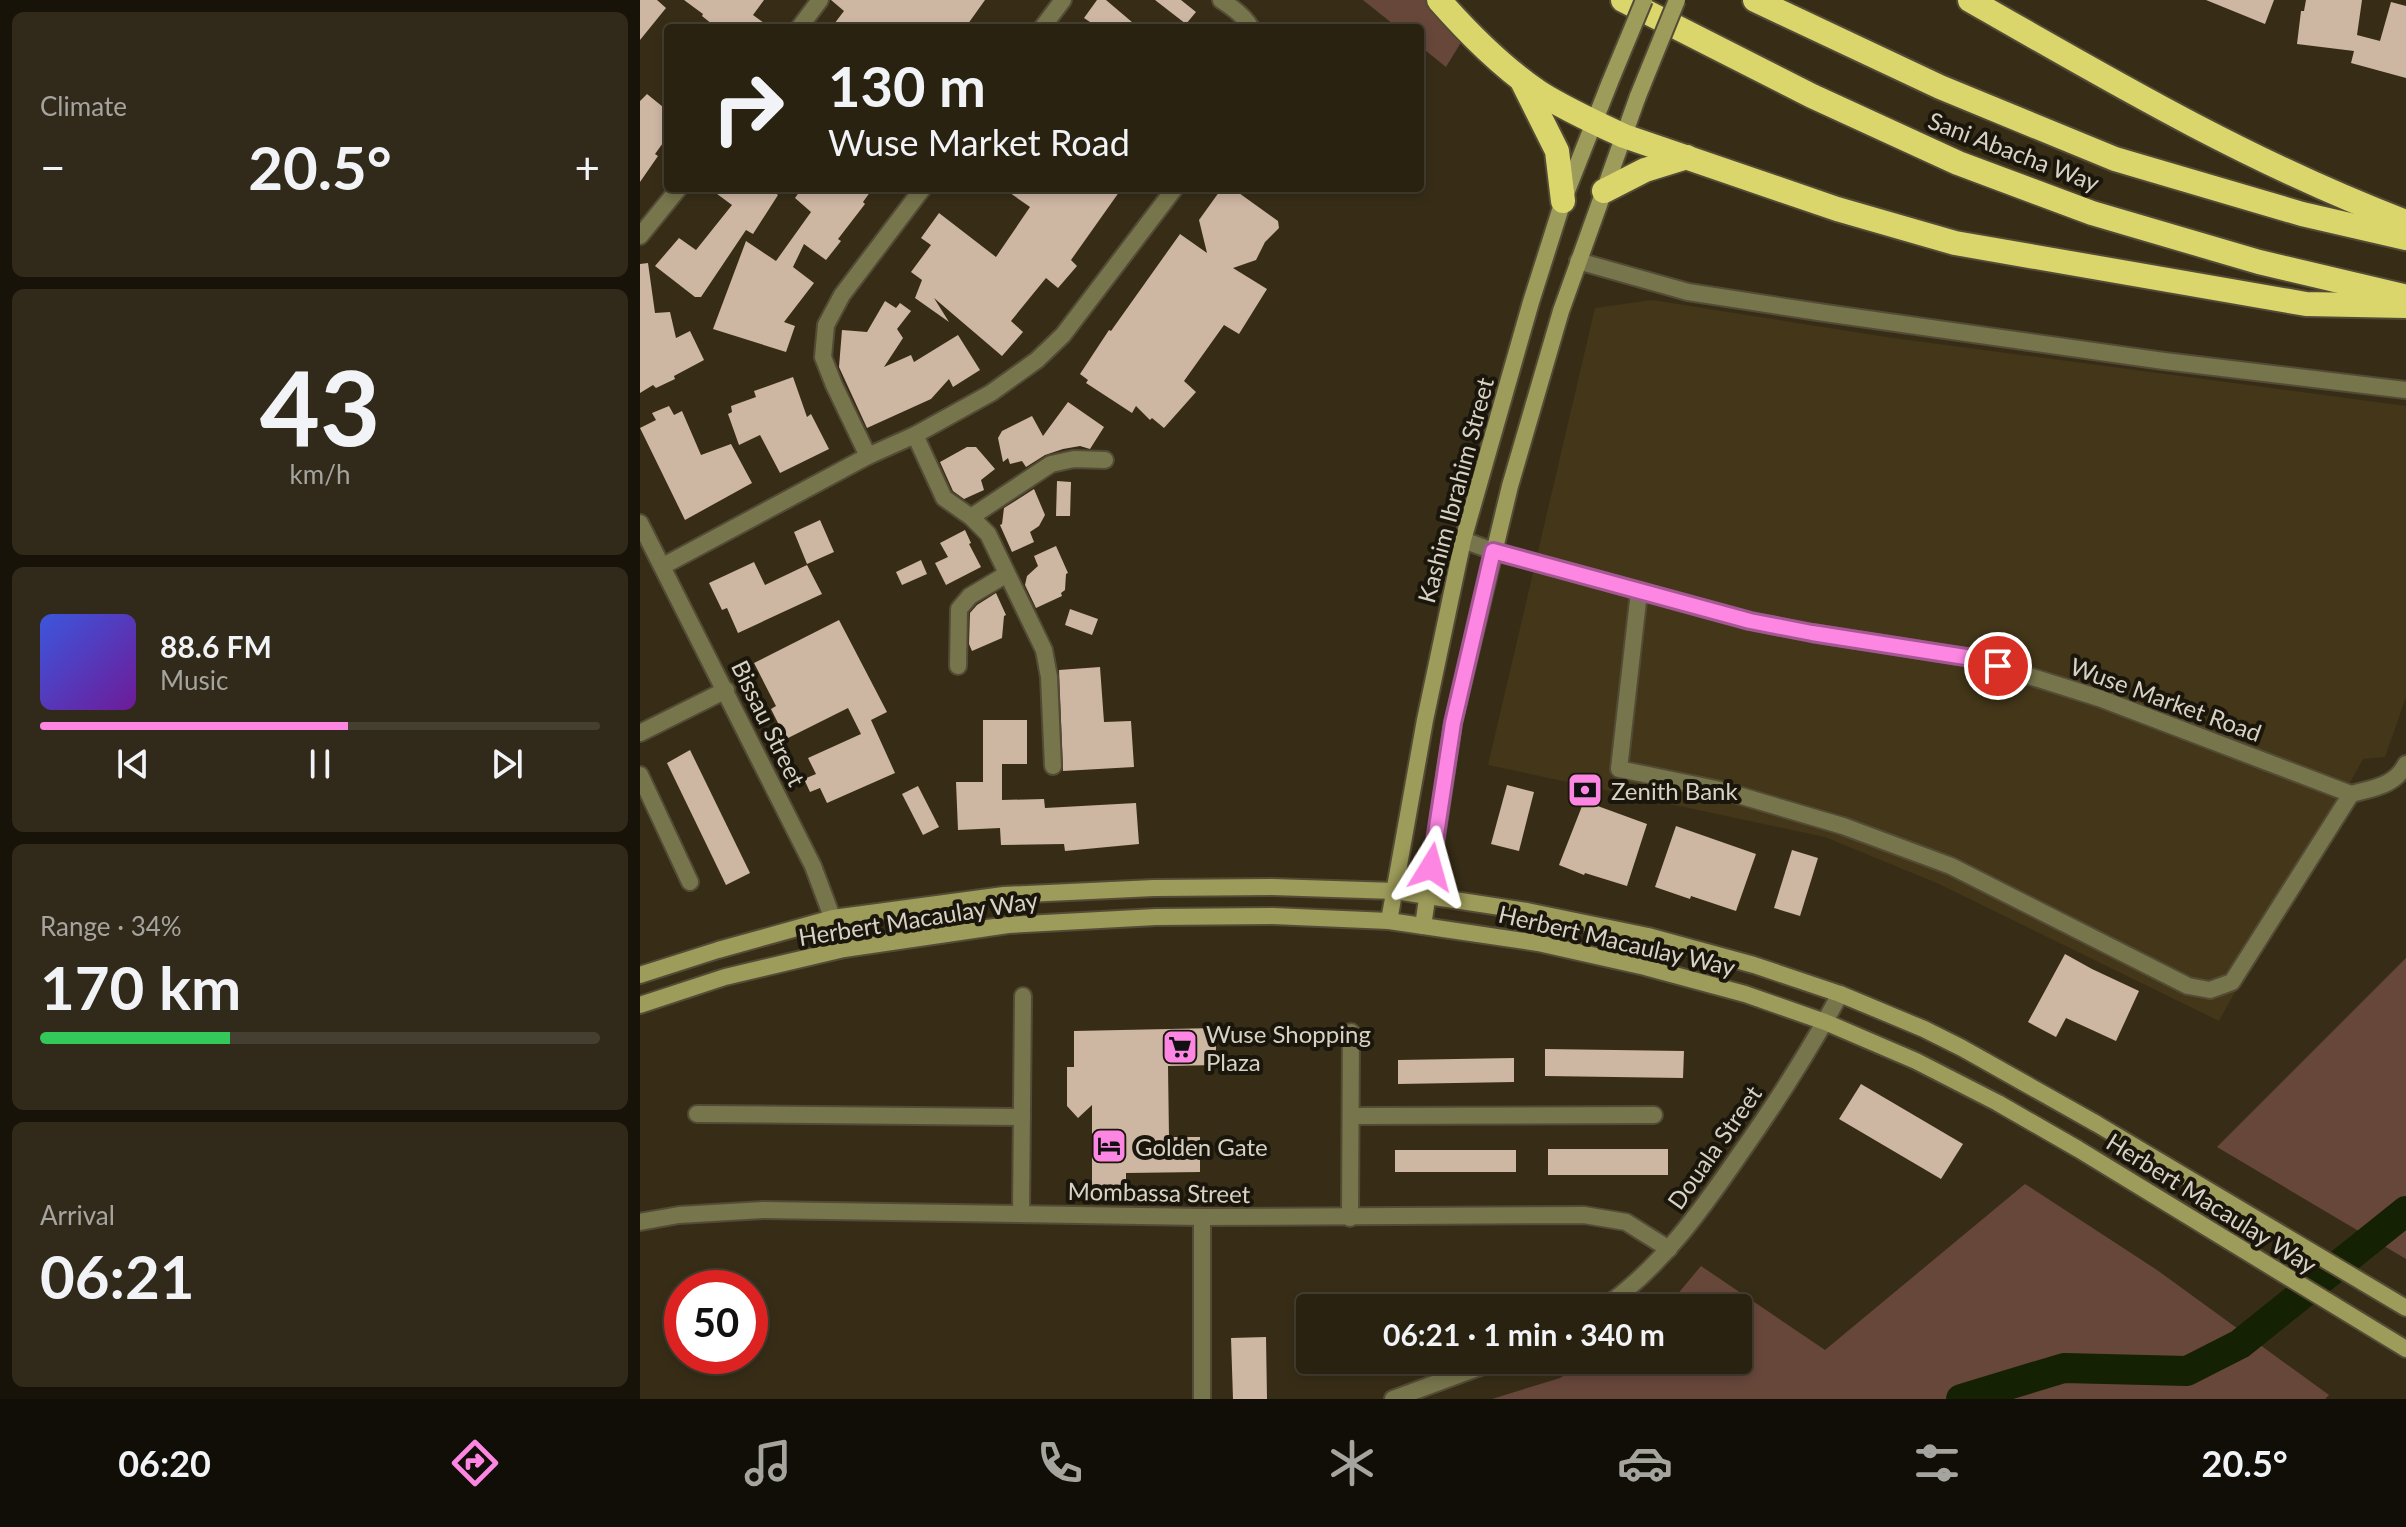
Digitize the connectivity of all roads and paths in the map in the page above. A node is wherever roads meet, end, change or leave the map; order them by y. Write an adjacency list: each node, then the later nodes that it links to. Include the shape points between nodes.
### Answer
1 (820, 0): 10 (street)
2 (1063, 0): 11 (street)
3 (1221, 0): 12 (street)
4 (1439, 0): 13 (highway)
5 (1623, 0): 26 (highway, Sani Abacha Way, via 1958,163 2092,213 2259,262)
6 (1644, 0): 14 (main road, Kashim Ibrahim Street, bridge)
7 (1677, 0): 15 (main road, bridge)
8 (1755, 0): 24 (highway, Sani Abacha Way, via 1940,87 2115,159 2302,214)
9 (1970, 0): 22 (highway, via 2271,165)
10 (802, 24)
11 (1045, 24)
12 (1247, 24)
13 (1520, 78): 14 (highway); 21 (highway, via 1557,151)
14 (1595, 123): 15 (highway); 21 (main road, Kashim Ibrahim Street)
15 (1624, 136): 16 (highway); 17 (main road)
16 (1687, 157): 17 (highway); 27 (highway, via 1955,243 2306,304)
17 (1604, 191): 25 (main road)
18 (676, 192): 23 (street)
19 (920, 192): 30 (street, via 842,295 826,325 823,357)
20 (1172, 192): 29 (street, via 1063,335 1037,360 991,393)
21 (1563, 201): 34 (main road, Kashim Ibrahim Street)
22 (2406, 222)
23 (640, 236)
24 (2406, 238)
25 (1578, 261): 28 (street, via 1688,292); 35 (main road)
26 (2406, 297)
27 (2406, 306)
28 (2406, 390)
29 (915, 435): 30 (street); 32 (street, via 944,498)
30 (868, 456): 36 (street)
31 (1105, 460): 32 (street, via 1051,464)
32 (971, 517): 37 (street, via 988,534)
33 (640, 523): 36 (street, Bissau Street)
34 (1463, 540): 35 (street, Wuse Market Road); 47 (main road, Kashim Ibrahim Street)
35 (1493, 551): 38 (street, Wuse Market Road); 48 (main road, via 1453,723)
36 (663, 566): 40 (street, Bissau Street)
37 (1007, 574): 39 (street, via 970,596 959,609); 43 (street, via 1044,650)
38 (1639, 592): 45 (street, Wuse Market Road, via 1750,621 1972,658 2099,698); 45 (street, via 1619,769 1721,790 1843,826 1951,866 2188,986 2210,990 2232,982)
39 (958, 666)
40 (726, 690): 41 (street); 49 (street, Bissau Street)
41 (640, 733)
42 (2406, 764): 45 (street, via 2385,786)
43 (1053, 766)
44 (640, 775): 46 (street)
45 (2351, 794)
46 (690, 882)
47 (1395, 891): 48 (main road, Herbert Macaulay Way); 49 (main road, Herbert Macaulay Way, via 1083,891 1004,895); 50 (main road, Kashim Ibrahim Street)
48 (1428, 895): 51 (main road); 54 (main road, Herbert Macaulay Way, via 1648,936)
49 (833, 918): 52 (street, Bissau Street); 53 (main road, Herbert Macaulay Way)
50 (1389, 921): 51 (main road, Herbert Macaulay Way); 52 (main road, Herbert Macaulay Way, via 1273,916 1082,920)
51 (1423, 926): 57 (main road, Herbert Macaulay Way, via 1538,943 1645,967)
52 (844, 949): 56 (main road, Herbert Macaulay Way, via 725,977)
53 (640, 975)
54 (1840, 994): 57 (street, Douala Street); 69 (main road, Herbert Macaulay Way, via 1962,1048)
55 (1023, 996): 62 (street)
56 (640, 1005)
57 (1825, 1022): 67 (street, Douala Street, via 1769,1113); 70 (main road, Herbert Macaulay Way, via 1998,1103)
58 (1351, 1032): 61 (street)
59 (697, 1114): 62 (street)
60 (1654, 1115): 61 (street)
61 (1351, 1116): 65 (street)
62 (1022, 1117): 63 (street)
63 (1021, 1214): 64 (street, Mombassa Street); 66 (street, Mombassa Street, via 763,1210)
64 (1202, 1217): 65 (street, Mombassa Street); 72 (street)
65 (1350, 1218): 67 (street, Mombassa Street, via 1584,1215 1626,1222)
66 (640, 1222)
67 (1669, 1249): 68 (street, Douala Street)
68 (1622, 1294)
69 (2406, 1308)
70 (2406, 1349)
71 (1461, 1374): 73 (street)
72 (1202, 1399)
73 (1393, 1399)

